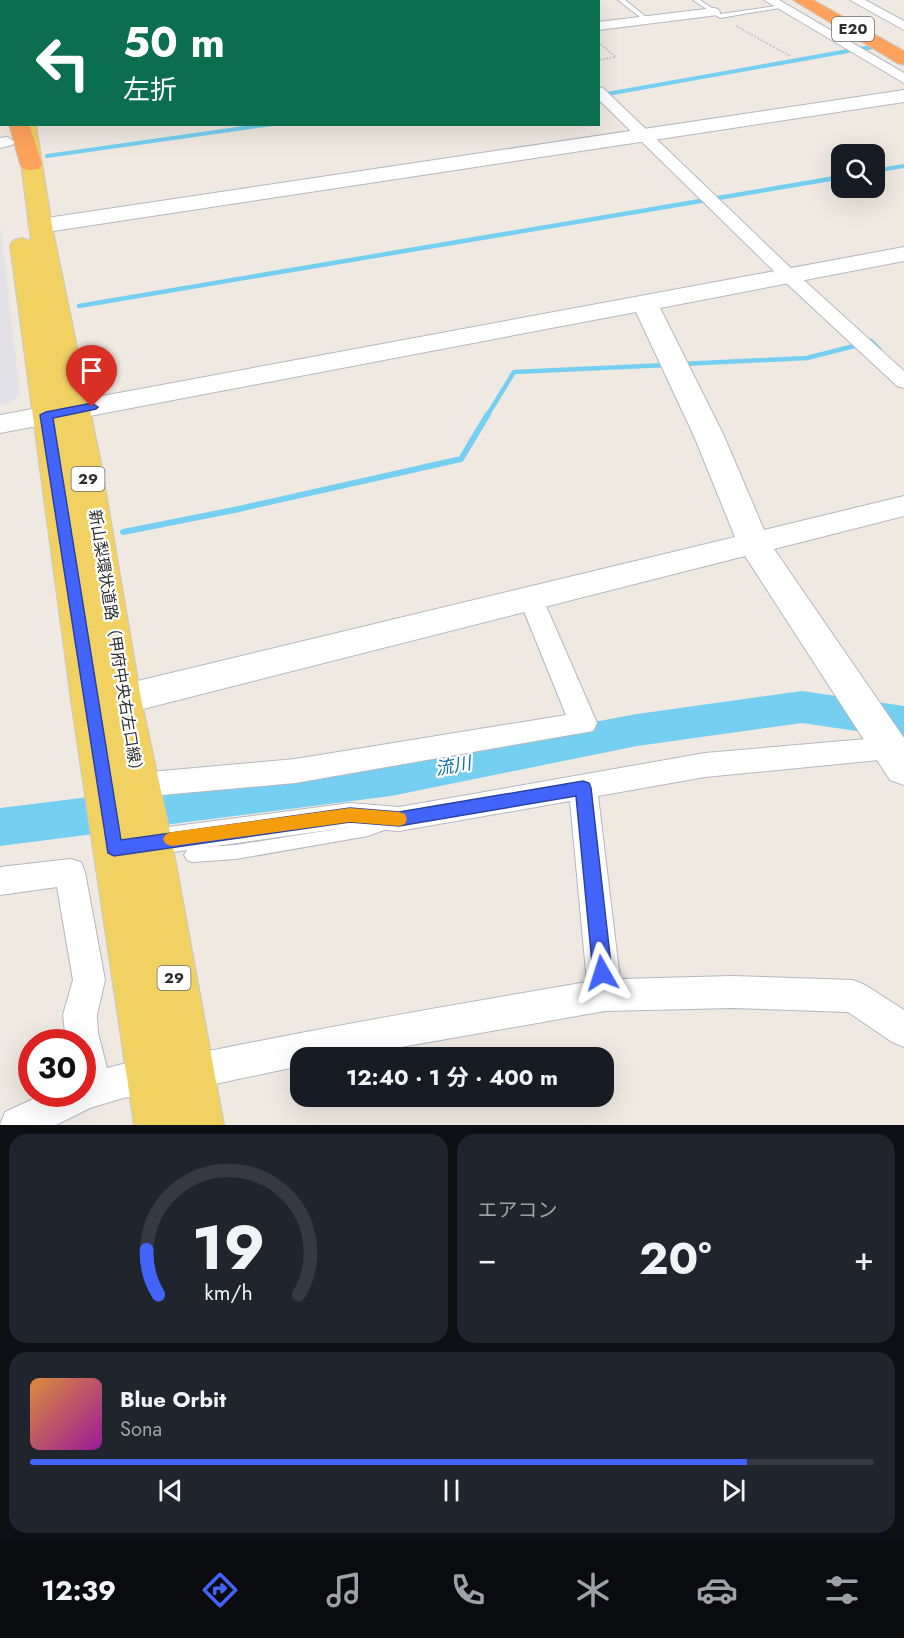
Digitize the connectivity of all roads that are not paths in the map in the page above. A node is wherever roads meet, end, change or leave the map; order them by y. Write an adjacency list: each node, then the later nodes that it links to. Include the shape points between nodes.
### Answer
1 (621, 0): 8 (lane)
2 (696, 0): 7 (lane)
3 (801, 0): 12 (highway, E20)
4 (820, 0): 11 (highway, E20)
5 (856, 0): 10 (street)
6 (776, 4): 7 (lane); 13 (street)
7 (717, 14): 8 (street)
8 (646, 20): 9 (street)
9 (600, 26)
10 (904, 26)
11 (904, 47)
12 (904, 59)
13 (904, 79)
14 (600, 93): 17 (street)
15 (904, 96): 17 (street)
16 (11, 132): 18 (highway); 24 (main road, 新山梨環状道路（甲府中央右左口線） / 29)
17 (644, 135): 19 (street); 21 (street)
18 (31, 164): 19 (main road, 新山梨環状道路（甲府中央右左口線） / 29)
19 (40, 226): 24 (main road, 新山梨環状道路（甲府中央右左口線） / 29)
20 (904, 254): 21 (street)
21 (789, 276): 22 (street); 23 (street)
22 (645, 303): 24 (street); 27 (street, via 709,436)
23 (904, 382)
24 (61, 413): 25 (street); 29 (main road, 新山梨環状道路（甲府中央右左口線） / 29, via 86,463); 30 (main road, 新山梨環状道路（甲府中央右左口線） / 29)
25 (0, 424)
26 (904, 506): 27 (street)
27 (754, 544): 28 (street); 31 (street)
28 (531, 599): 29 (street); 34 (street, via 583,723 295,771)
29 (123, 699): 30 (street); 34 (main road, 新山梨環状道路（甲府中央右左口線） / 29)
30 (91, 707): 34 (main road, 新山梨環状道路（甲府中央右左口線） / 29)
31 (896, 754): 32 (street, via 799,754 705,765)
32 (583, 788): 33 (street); 36 (street)
33 (399, 819): 34 (street, via 350,815); 34 (lane, via 369,830 236,852)
34 (126, 834): 35 (street); 37 (street, via 80,1015); 39 (main road, 新山梨環状道路（甲府中央右左口線） / 29)
35 (0, 881)
36 (605, 995): 38 (street, via 732,992 853,996); 39 (street)
37 (81, 1029)
38 (904, 1030)
39 (170, 1073): 40 (street); 43 (main road, 新山梨環状道路（甲府中央右左口線） / 29); 44 (main road, 新山梨環状道路（甲府中央右左口線） / 29)
40 (96, 1090)
41 (55, 1107): 42 (street)
42 (18, 1125)
43 (159, 1125)
44 (199, 1125)

